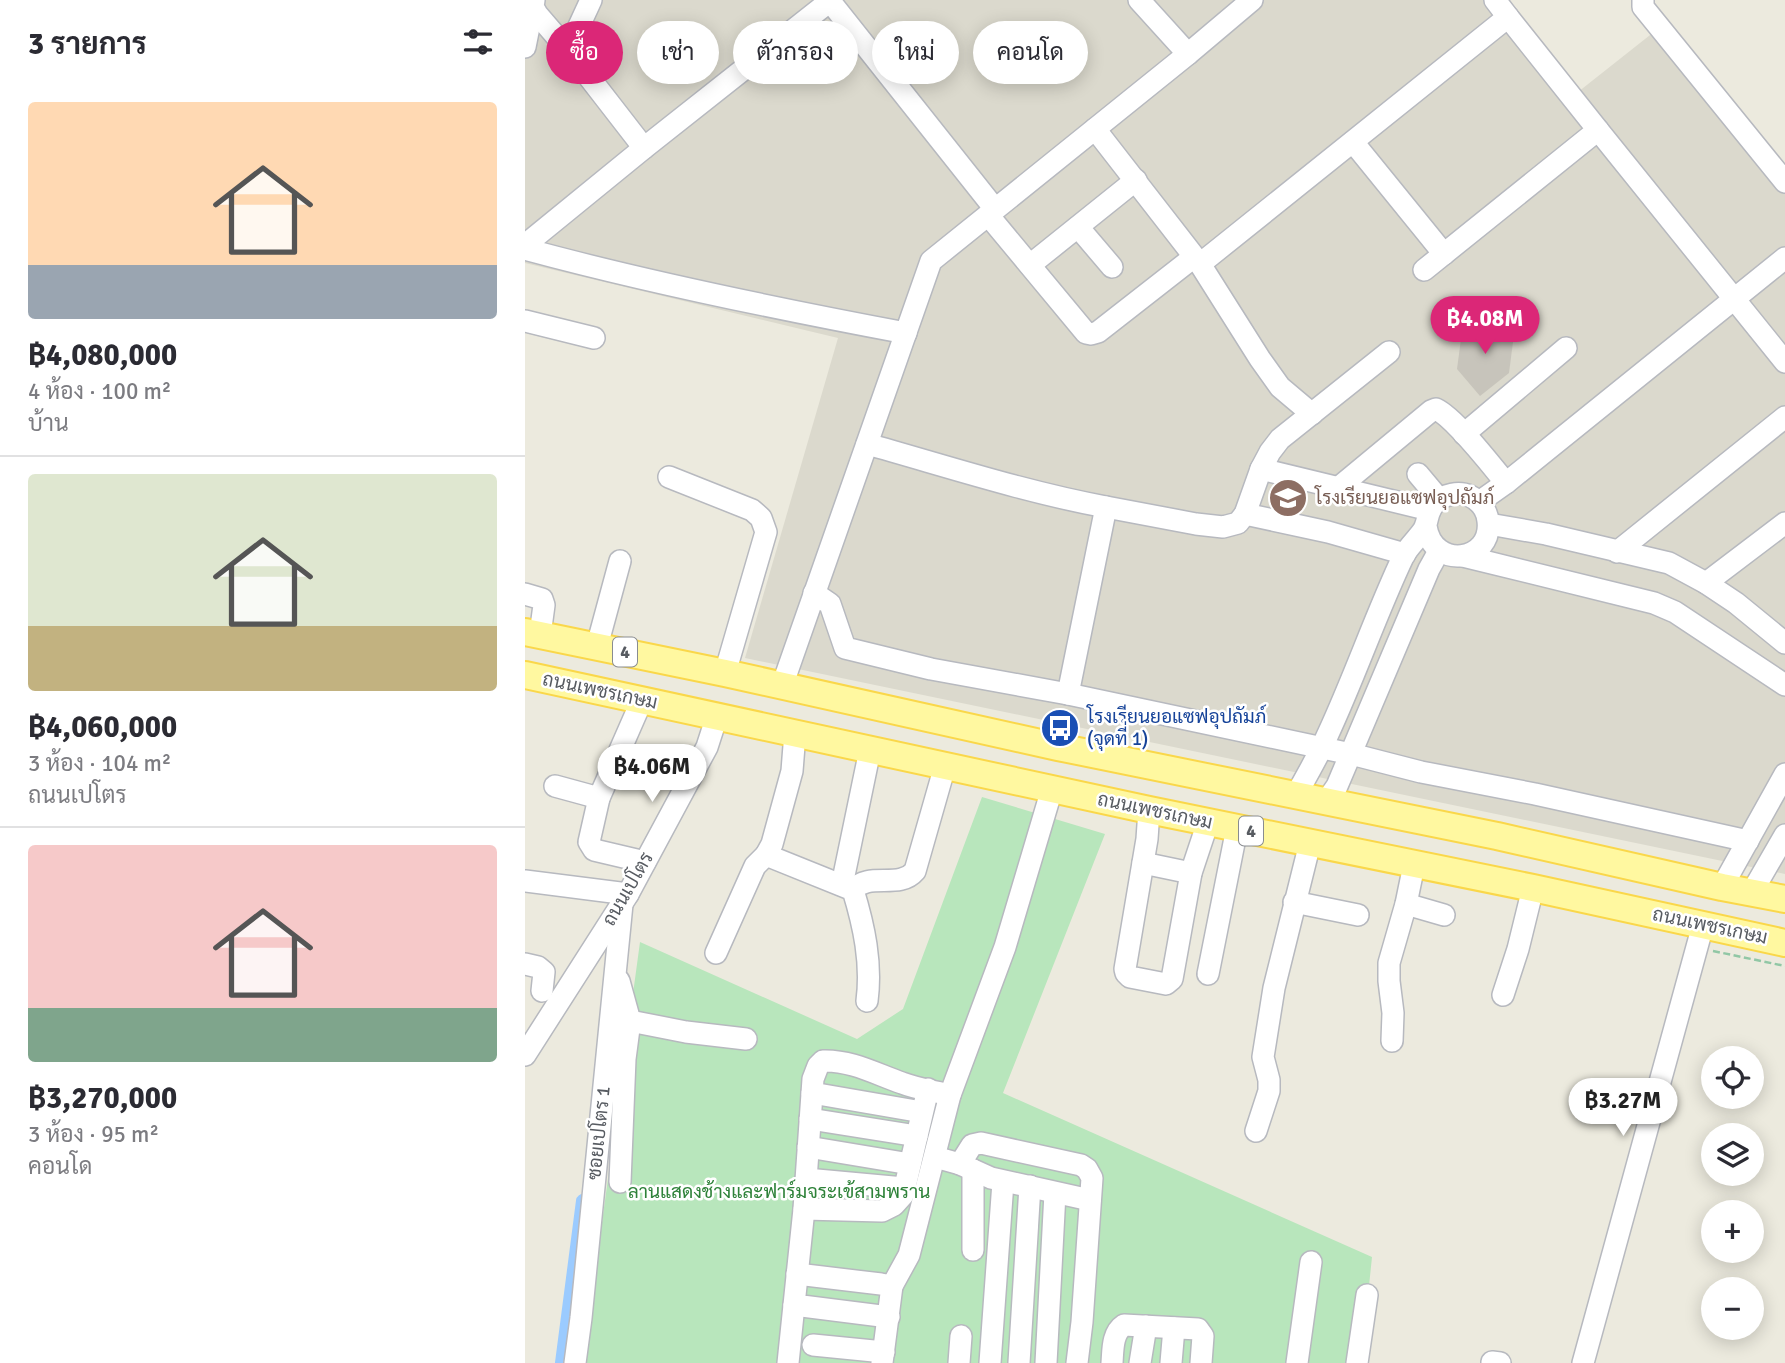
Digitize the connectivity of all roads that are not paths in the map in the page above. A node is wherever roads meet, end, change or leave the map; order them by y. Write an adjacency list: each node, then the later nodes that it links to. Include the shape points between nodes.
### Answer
1 (591, 0): 10 (street)
2 (1139, 0): 12 (street)
3 (1252, 0): 12 (street)
4 (1495, 0): 8 (street)
5 (1643, 0): 19 (street, via 1643,7)
6 (829, 1): 17 (street); 20 (street, via 924,118)
7 (534, 4): 9 (street); 11 (street)
8 (1508, 17): 15 (street); 16 (street)
9 (547, 21)
10 (581, 21)
11 (525, 47)
12 (1188, 54): 14 (street)
13 (594, 84): 17 (street)
14 (1095, 130): 18 (street); 20 (street)
15 (1598, 130): 23 (street); 29 (street)
16 (1353, 142): 23 (street); 25 (street)
17 (644, 148): 22 (street)
18 (1136, 180): 21 (street); 25 (street)
19 (1785, 182)
20 (991, 212): 26 (street); 31 (street, via 931,261)
21 (1078, 227): 26 (street); 27 (street)
22 (525, 247): 31 (street, via 599,269)
23 (1444, 254): 28 (street)
24 (1785, 258): 29 (street)
25 (1197, 260): 26 (street, via 1091,334); 36 (street, via 1280,387)
26 (1030, 265)
27 (1112, 267)
28 (1425, 270)
29 (1736, 299): 35 (street); 43 (street)
30 (525, 321): 32 (street)
31 (906, 333): 39 (street)
32 (594, 338)
33 (1566, 348): 38 (street)
34 (1389, 352): 36 (street)
35 (1785, 362)
36 (1312, 414): 40 (street, via 1280,439)
37 (1785, 417): 52 (street)
38 (1464, 434): 43 (street); 44 (street, via 1442,412 1431,411)
39 (867, 444): 46 (street); 57 (street)
40 (1261, 469): 44 (street); 48 (street)
41 (1418, 474): 47 (street)
42 (669, 477): 62 (street, via 752,510 766,532)
43 (1506, 483): 45 (street)
44 (1338, 488): 47 (street)
45 (1479, 502): 47 (street, via 1456,494); 50 (street)
46 (1106, 507): 48 (street, via 1223,527 1238,523); 66 (street)
47 (1431, 512): 51 (street, via 1430,541); 53 (street)
48 (1245, 514): 53 (street)
49 (1785, 523): 56 (street)
50 (1489, 524): 52 (street); 54 (street, via 1477,550)
51 (1439, 551): 54 (street); 72 (street)
52 (1617, 552): 56 (street, via 1669,563)
53 (1405, 554): 70 (street)
54 (1463, 556): 64 (street, via 1654,603 1675,612)
55 (620, 561): 61 (street)
56 (1706, 583): 60 (street)
57 (814, 593): 65 (street); 66 (street, via 830,604 845,648)
58 (525, 594): 59 (street, via 544,605)
59 (533, 633): 61 (main road, 4)
60 (1784, 639)
61 (597, 646): 62 (main road, 4)
62 (725, 673): 65 (main road, 4); 68 (main road)
63 (525, 675): 67 (main road, ถนนเพชรเกษม / 4)
64 (1785, 685)
65 (782, 686): 77 (main road, 4)
66 (1068, 694): 70 (street)
67 (642, 701): 68 (main road, ถนนเพชรเกษม / 4); 78 (street)
68 (717, 716): 69 (main road, ถนนเพชรเกษม / 4); 87 (street, ถนนเปโตร, via 707,747)
69 (795, 733): 71 (main road, ถนนเพชรเกษม / 4); 86 (street, via 792,771)
70 (1320, 748): 72 (street); 77 (street)
71 (870, 750): 73 (main road, ถนนเพชรเกษม / 4); 93 (street)
72 (1351, 754): 79 (street); 83 (street, via 1421,772)
73 (945, 766): 76 (main road, ถนนเพชรเกษม / 4); 93 (street, via 915,871 902,880 862,882)
74 (1785, 774): 83 (street)
75 (555, 786): 78 (street)
76 (1052, 789): 80 (main road, ถนนเพชรเกษม / 4); 117 (street, via 1005,947)
77 (1296, 795): 79 (main road, 4)
78 (599, 798): 87 (street, via 591,846)
79 (1326, 802): 92 (main road, 4)
80 (1149, 810): 81 (main road, ถนนเพชรเกษม / 4); 88 (street)
81 (1207, 822): 82 (main road, ถนนเพชรเกษม / 4); 90 (street)
82 (1237, 828): 85 (main road, ถนนเพชรเกษม / 4); 107 (street)
83 (1751, 835): 84 (street); 92 (street)
84 (1783, 838): 95 (street)
85 (1310, 843): 89 (main road, ถนนเพชรเกษม / 4); 97 (street)
86 (766, 855): 93 (street); 104 (street, via 755,866)
87 (645, 862): 98 (street, ถนนเปโตร)
88 (1143, 863): 90 (street); 90 (street, via 1125,969 1130,977 1166,984 1172,979)
89 (1414, 865): 94 (main road, ถนนเพชรเกษม / 4); 99 (street)
90 (1191, 873)
91 (525, 881): 98 (street)
92 (1722, 887): 95 (main road, 4)
93 (848, 888): 110 (street, via 867,947)
94 (1533, 888): 102 (main road, ถนนเพชรเกษม / 4); 109 (street)
95 (1752, 891): 96 (main road, 4)
96 (1785, 899)
97 (1294, 902): 100 (street); 120 (street, via 1263,1057 1269,1091)
98 (622, 904): 106 (street, ซอยเปโตร 1); 108 (street, ถนนเปโตร)
99 (1406, 904): 101 (street); 113 (street, via 1389,963)
100 (1358, 915)
101 (1444, 915)
102 (1699, 936): 103 (main road, ถนนเพชรเกษม / 4); 159 (street)
103 (1785, 943)
104 (716, 953)
105 (525, 964): 108 (street, via 544,972)
106 (615, 966): 111 (street); 146 (street, ซอยเปโตร 1)
107 (1208, 974)
108 (543, 992): 114 (street, ถนนเปโตร)
109 (1503, 995)
110 (867, 1001)
111 (630, 1021): 112 (street); 127 (street)
112 (746, 1040)
113 (1392, 1041)
114 (527, 1049)
115 (928, 1089): 116 (street, via 832,1061 818,1066); 117 (street); 118 (street)
116 (812, 1093): 118 (street); 119 (street)
117 (950, 1096): 123 (street)
118 (922, 1112): 121 (street)
119 (810, 1119): 121 (street); 122 (street)
120 (1256, 1131)
121 (917, 1136): 124 (street)
122 (808, 1147): 124 (street); 126 (street)
123 (935, 1157): 125 (street); 137 (street, via 909,1255)
124 (910, 1164): 130 (street)
125 (967, 1167): 128 (street); 132 (street, via 972,1145 981,1143 1081,1165 1092,1178); 134 (street)
126 (806, 1179): 130 (street); 133 (street)
127 (620, 1182)
128 (1003, 1182): 129 (street); 149 (street)
129 (1030, 1186): 131 (street); 150 (street)
130 (904, 1188): 133 (street, via 894,1205 882,1211)
131 (1055, 1193): 132 (street); 151 (street)
132 (1090, 1200): 152 (street)
133 (804, 1209): 136 (street)
134 (973, 1250)
135 (1311, 1262): 157 (street)
136 (797, 1274): 137 (street); 139 (street)
137 (893, 1286): 140 (street)
138 (1367, 1295): 158 (street)
139 (794, 1305): 140 (street); 147 (street)
140 (889, 1317): 145 (street)
141 (1146, 1326): 142 (street); 153 (street, via 1119,1328); 154 (street)
142 (1174, 1328): 155 (street); 156 (street, via 1198,1329 1203,1336)
143 (961, 1336): 148 (street)
144 (813, 1345): 145 (street)
145 (883, 1357)
146 (575, 1363)
147 (788, 1363)
148 (959, 1363)
149 (990, 1363)
150 (1019, 1363)
151 (1046, 1363)
152 (1077, 1363)
153 (1111, 1363)
154 (1140, 1363)
155 (1171, 1363)
156 (1201, 1363)
157 (1297, 1363)
158 (1357, 1363)
159 (1583, 1363)

